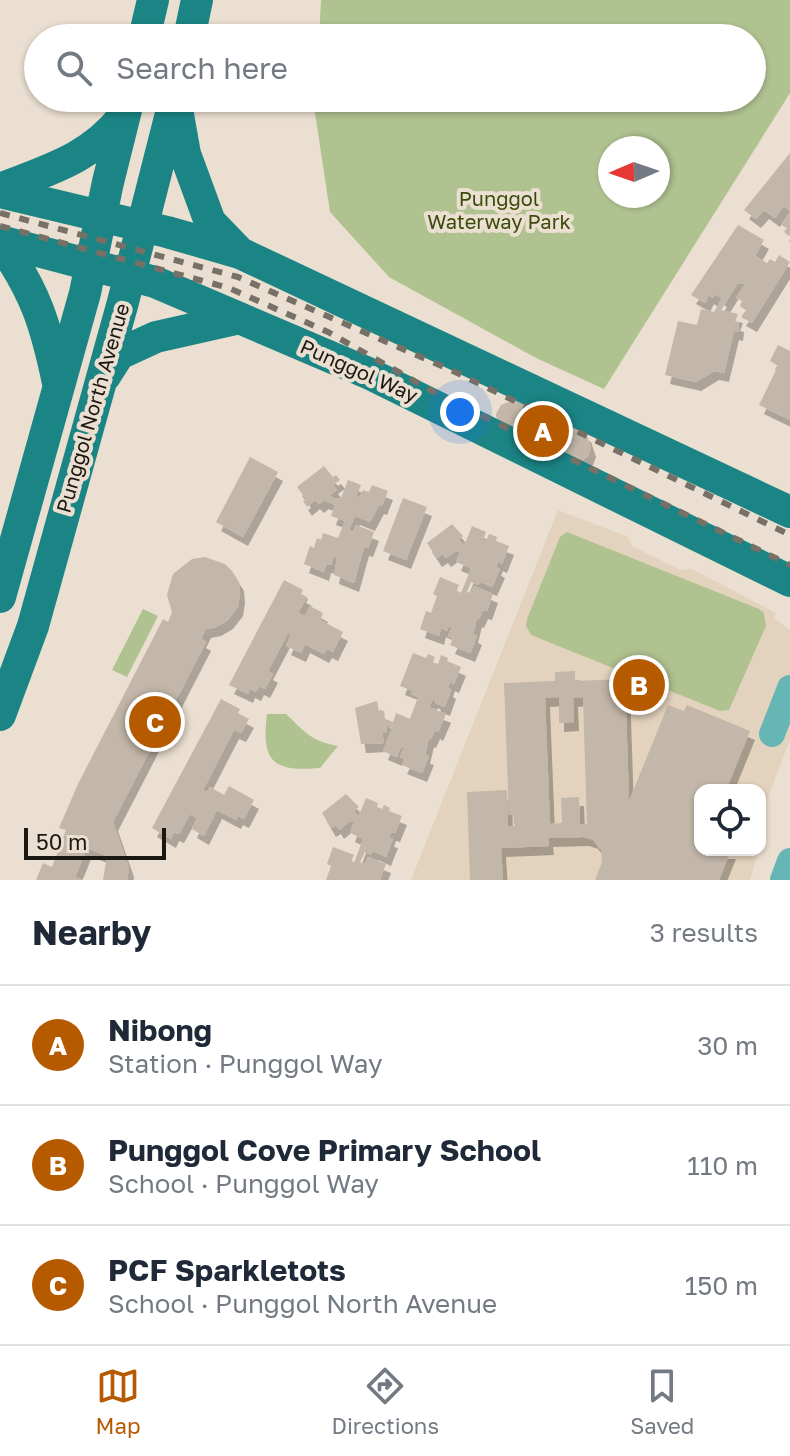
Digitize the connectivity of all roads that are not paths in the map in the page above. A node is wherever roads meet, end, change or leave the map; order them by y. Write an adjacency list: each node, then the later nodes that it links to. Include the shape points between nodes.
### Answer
1 (153, 0): 3 (main road)
2 (197, 0): 4 (main road)
3 (147, 24)
4 (192, 24)
5 (123, 112): 9 (main road, via 107,137 76,158)
6 (126, 112): 10 (main road, Punggol North Avenue)
7 (171, 112): 11 (main road, Punggol North Avenue)
8 (178, 112): 13 (main road, via 185,154 210,222)
9 (0, 190): 10 (main road)
10 (101, 216): 11 (main road); 14 (main road, Punggol North Avenue)
11 (142, 226): 13 (main road); 15 (main road, Punggol North Avenue)
12 (0, 241): 14 (main road, Punggol Way); 18 (main road, via 34,296)
13 (240, 253): 19 (main road)
14 (91, 265): 15 (main road, Punggol Way); 18 (main road, Punggol North Avenue)
15 (130, 275): 16 (main road, Punggol Way); 17 (main road, Punggol North Avenue)
16 (236, 319): 17 (main road, via 156,337 119,354); 20 (main road, Punggol Way, via 368,373)
17 (98, 386): 23 (main road, Punggol North Avenue, via 33,626)
18 (59, 390): 21 (main road, Punggol North Avenue)
19 (790, 512)
20 (788, 580)
21 (0, 597)
22 (790, 688): 24 (street)
23 (0, 715)
24 (772, 734)
25 (790, 861): 26 (street)
26 (783, 880)

